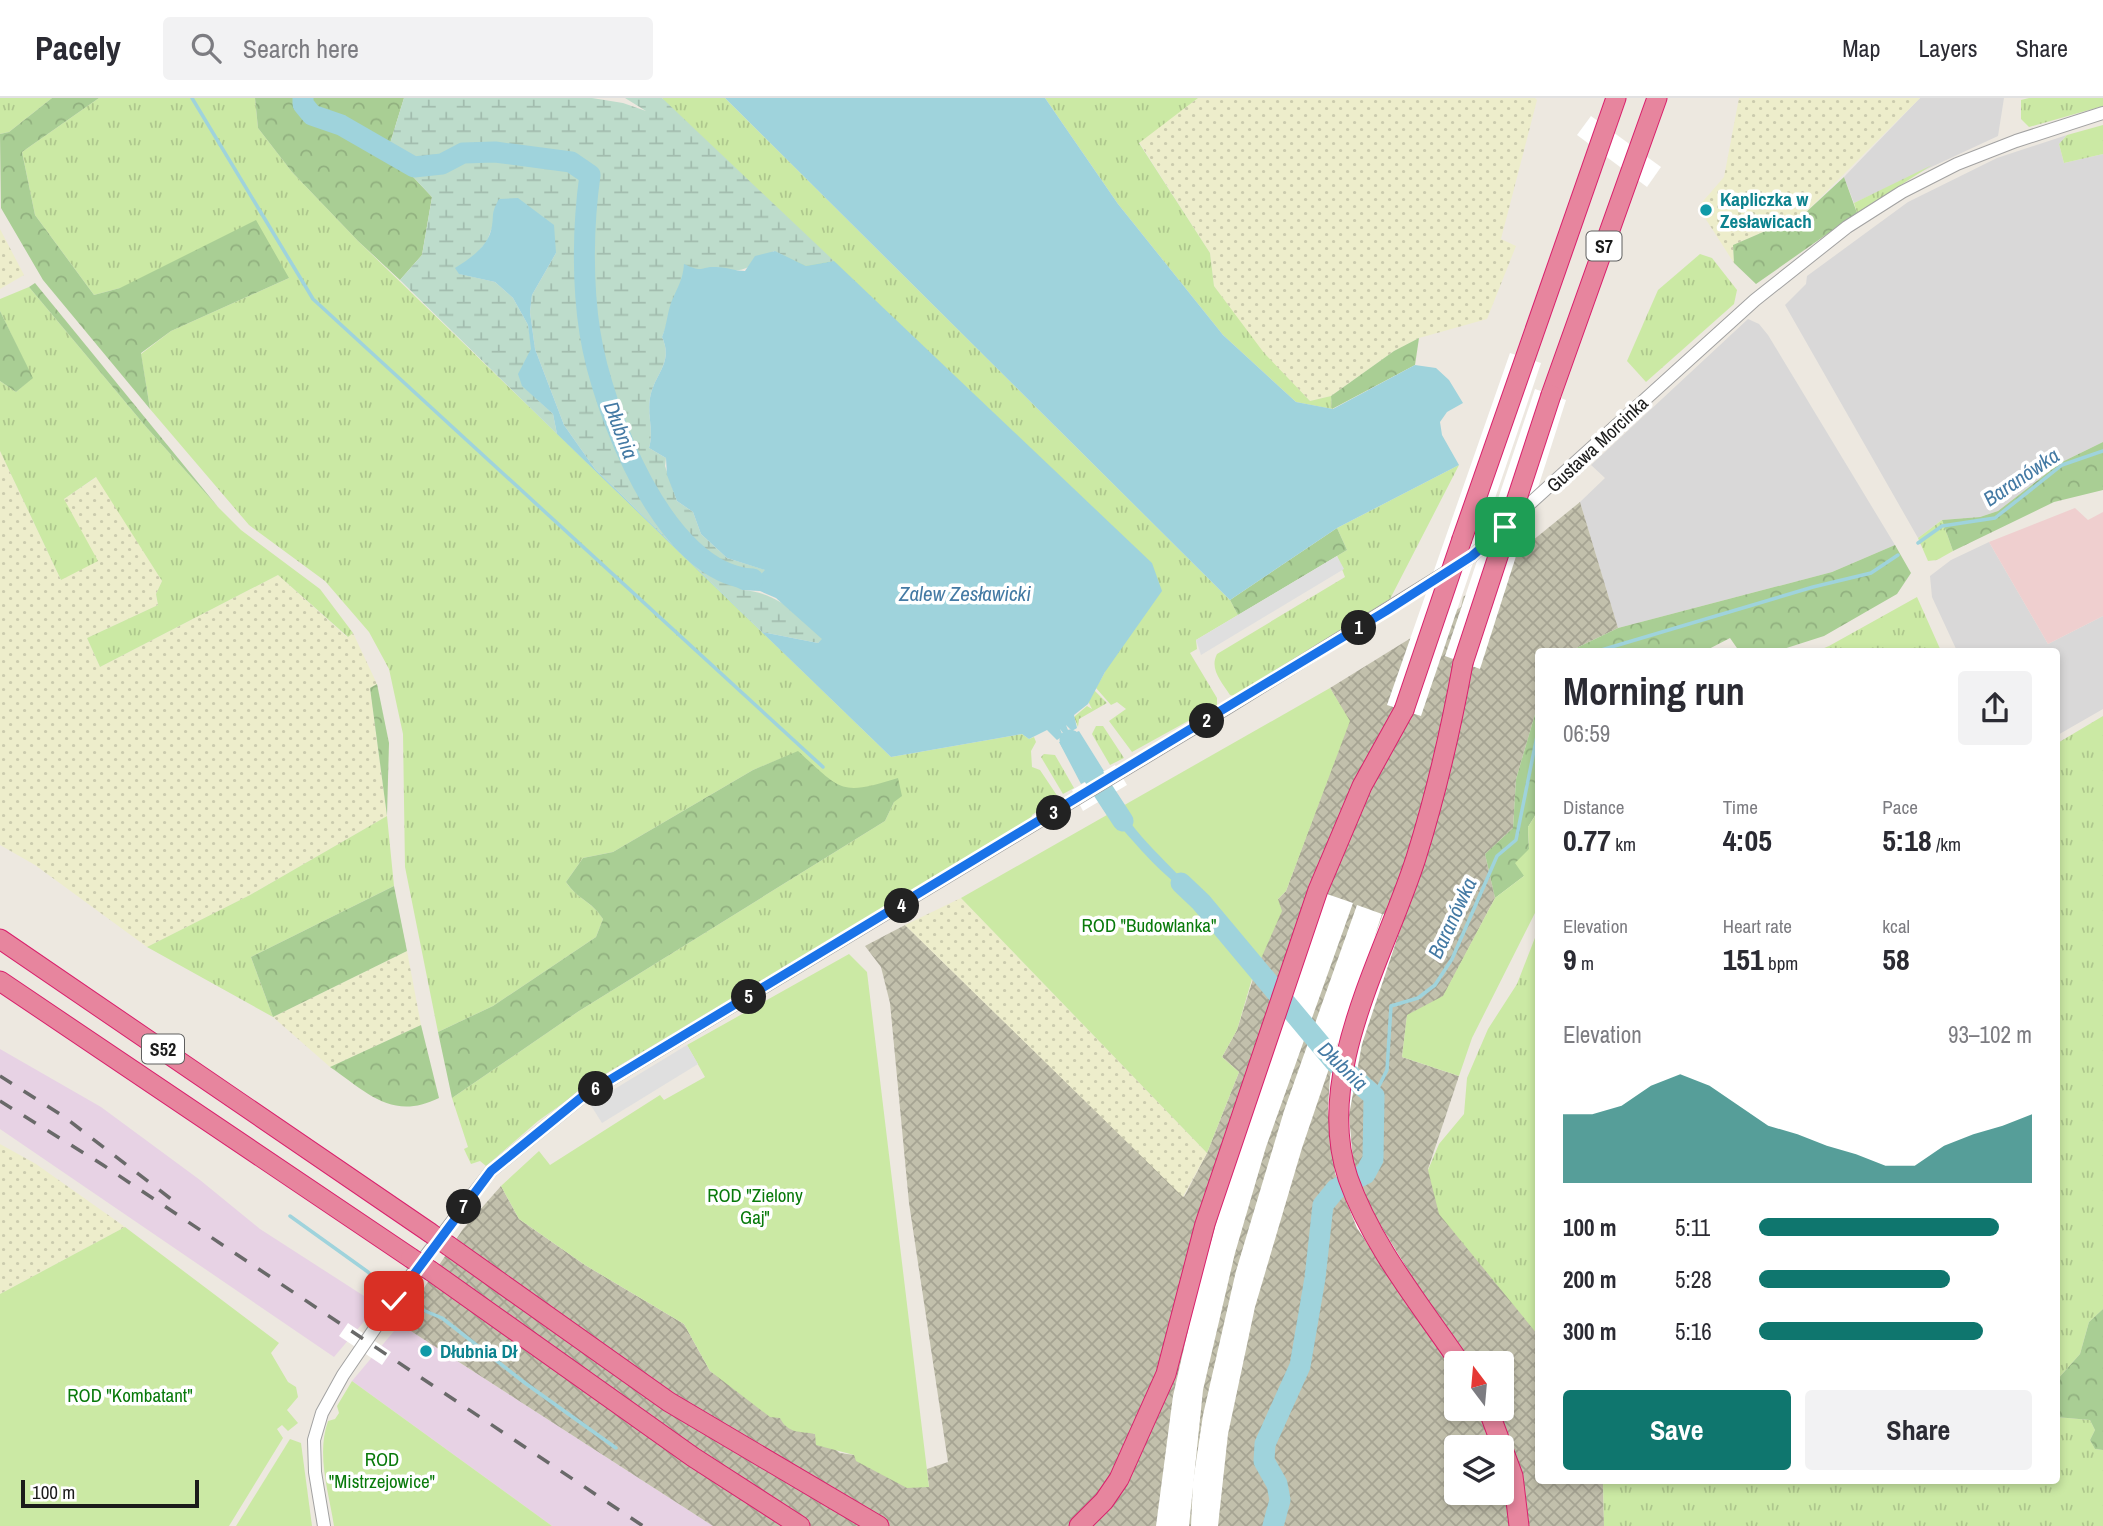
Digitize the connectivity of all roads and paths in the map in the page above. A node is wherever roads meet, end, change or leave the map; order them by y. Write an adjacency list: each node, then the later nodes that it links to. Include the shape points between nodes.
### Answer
1 (1616, 98): 11 (highway, S7, bridge, via 1404,710 1362,786 1318,890 1216,1187 1166,1374 1119,1479)
2 (1657, 98): 6 (highway, S7, bridge, via 1550,395 1463,663 1443,764 1416,860 1346,1057 1339,1114 1348,1177 1378,1242)
3 (2103, 113): 8 (street, Gustawa Morcinka, via 1957,164 1847,227 1755,300 1472,556 556,1117 491,1171 414,1270 343,1375 322,1413 314,1440)
4 (0, 939): 10 (highway, S52, bridge, via 669,1402)
5 (0, 981): 9 (highway, S52, bridge, via 304,1183 693,1457)
6 (1452, 1351)
7 (1492, 1421): 12 (highway, via 1513,1476)
8 (324, 1526)
9 (800, 1526)
10 (878, 1526)
11 (1080, 1526)
12 (1519, 1526)

